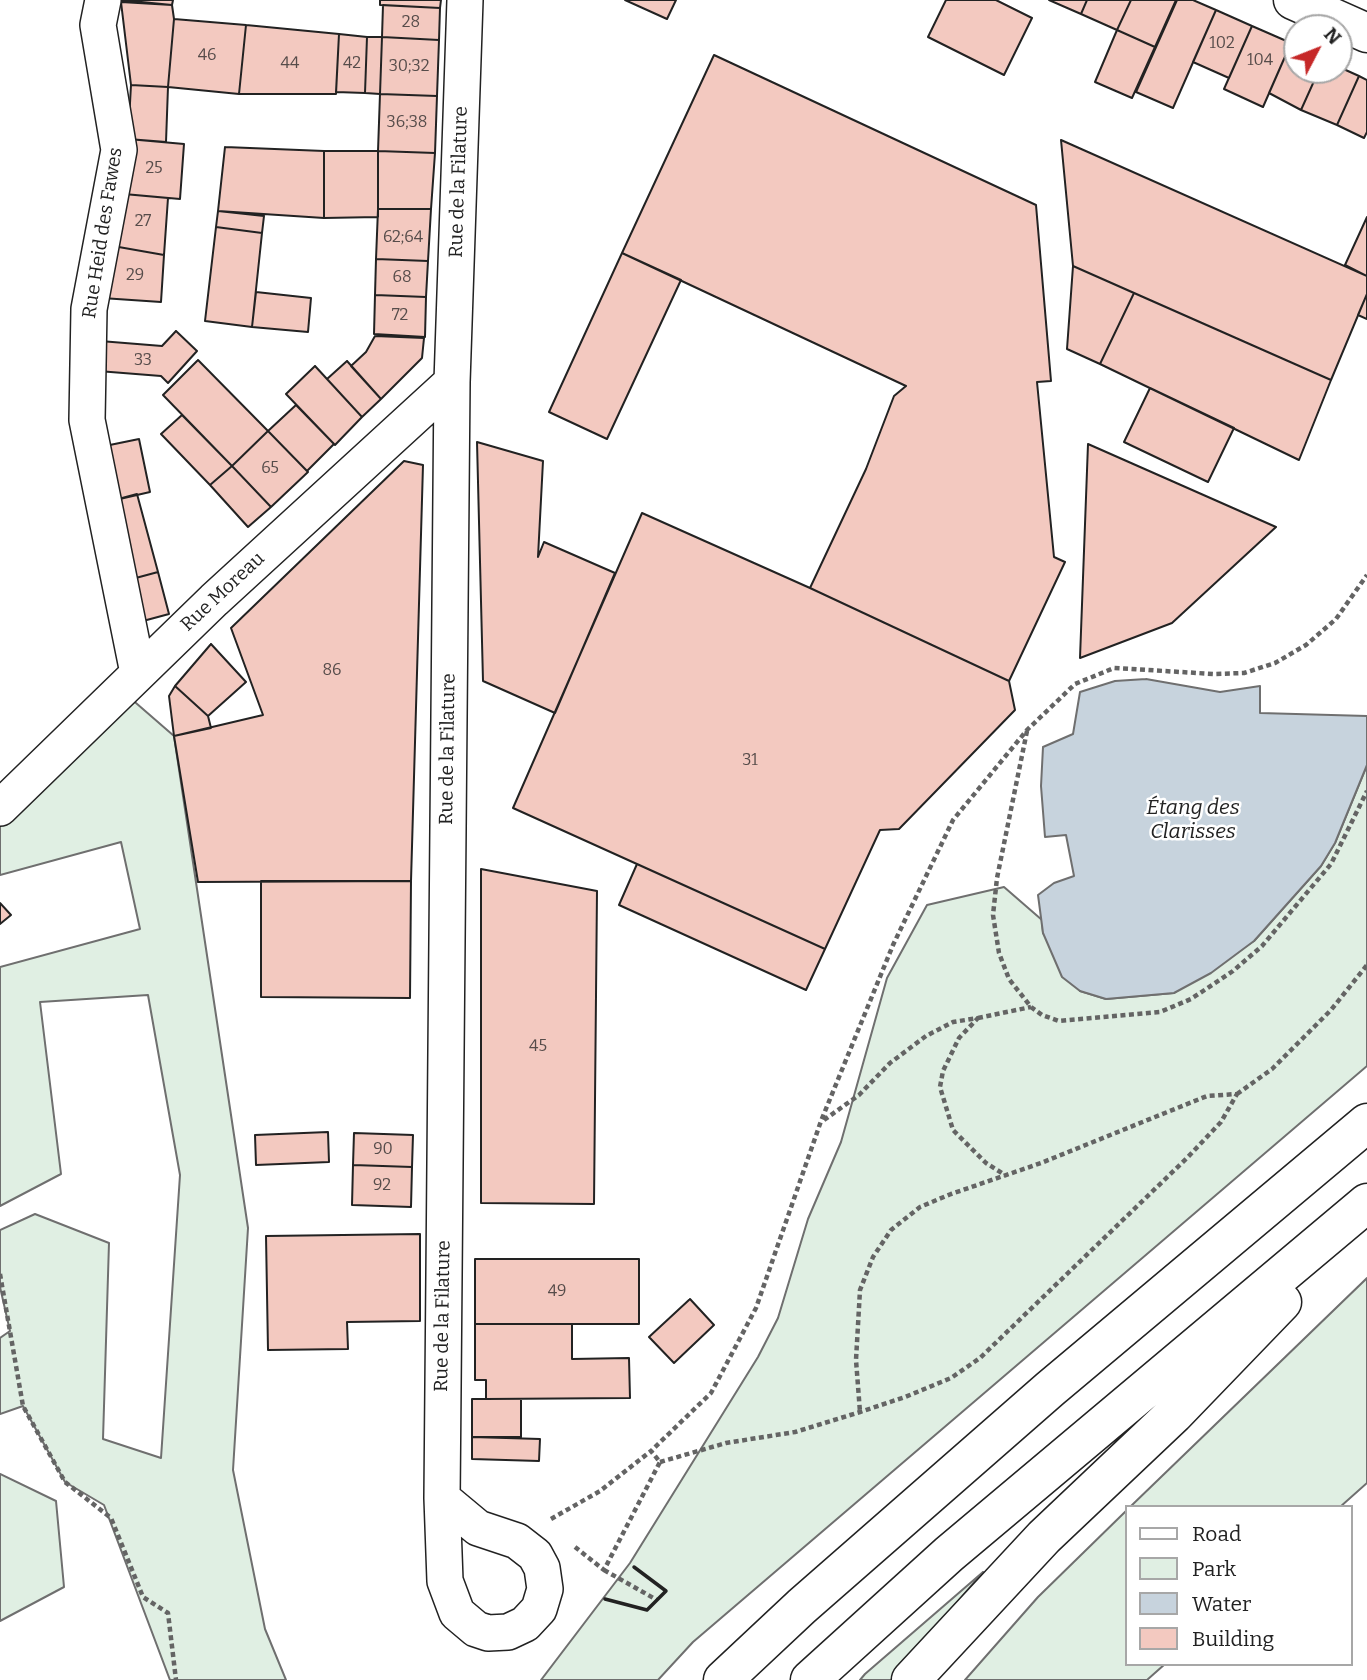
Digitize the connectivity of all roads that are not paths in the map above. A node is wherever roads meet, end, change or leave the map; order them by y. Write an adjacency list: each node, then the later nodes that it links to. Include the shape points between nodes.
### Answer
1 (103, 0): 6 (street, Rue Heid des Fawes, via 98,25 119,150 89,309 87,420)
2 (466, 0): 5 (street, Rue de la Filature)
3 (1293, 0): 4 (main road)
4 (1367, 33)
5 (452, 382): 6 (street, Rue Moreau); 11 (street, Rue de la Filature)
6 (138, 673): 7 (street, Rue Moreau)
7 (0, 807)
8 (1367, 1123): 12 (main road, via 1039,1398)
9 (1367, 1203): 13 (main road, via 949,1554)
10 (1367, 1214): 14 (main road, via 1174,1414 1044,1537)
11 (442, 1498)
12 (723, 1680)
13 (810, 1680)
14 (911, 1680)

